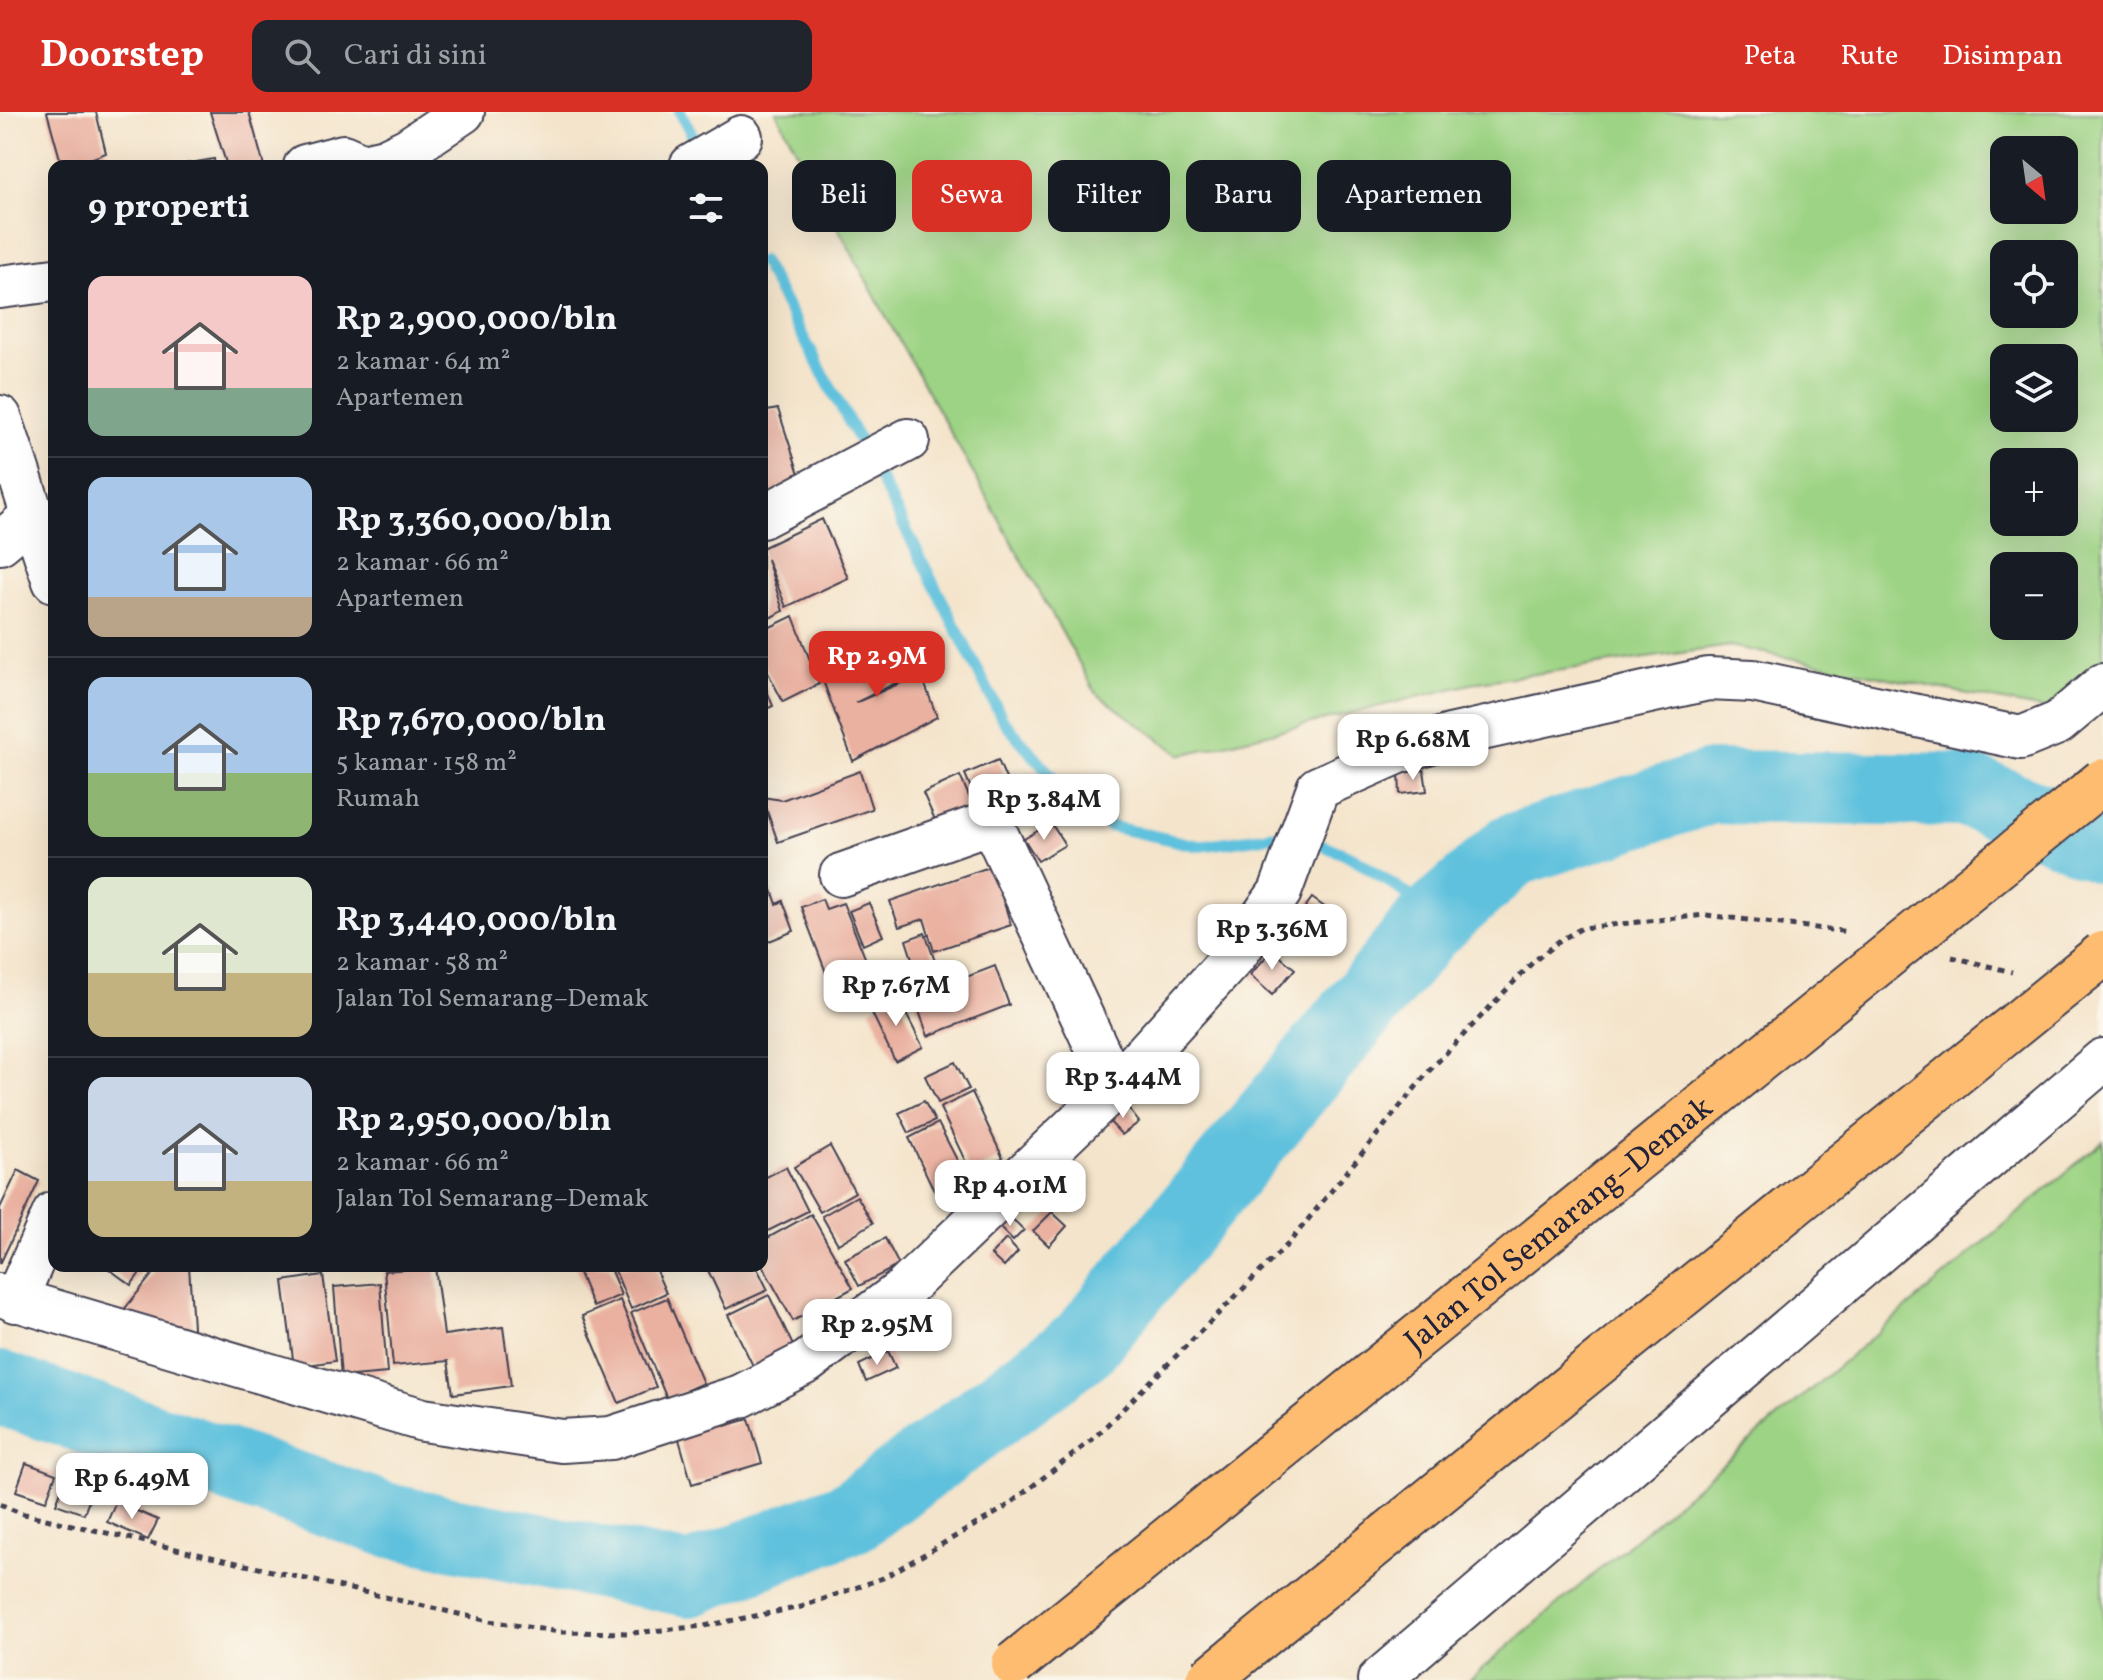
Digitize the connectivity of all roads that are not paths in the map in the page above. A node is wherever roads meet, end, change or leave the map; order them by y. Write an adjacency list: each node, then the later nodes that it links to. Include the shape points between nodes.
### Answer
1 (463, 112): 4 (street)
2 (328, 160): 3 (street)
3 (352, 160)
4 (385, 160)
5 (48, 281): 6 (street)
6 (0, 287)
7 (0, 417): 9 (street)
8 (908, 440): 10 (street)
9 (37, 493): 11 (street); 12 (street)
10 (768, 514)
11 (0, 543)
12 (48, 550)
13 (2103, 685): 18 (street, via 2058,723 2021,738 1753,681 1708,679 1399,752 1318,788 1280,892 1237,953)
14 (2103, 781): 21 (highway, Jalan Tol Semarang–Demak, bridge)
15 (841, 875): 18 (street, via 991,822)
16 (2103, 954): 22 (highway, bridge)
17 (2103, 1060): 23 (street)
18 (1115, 1087): 20 (street, via 904,1289 807,1362 741,1396 611,1438 562,1441 423,1420)
19 (48, 1224): 20 (street)
20 (8, 1298)
21 (1014, 1664)
22 (1208, 1680)
23 (1379, 1680)

